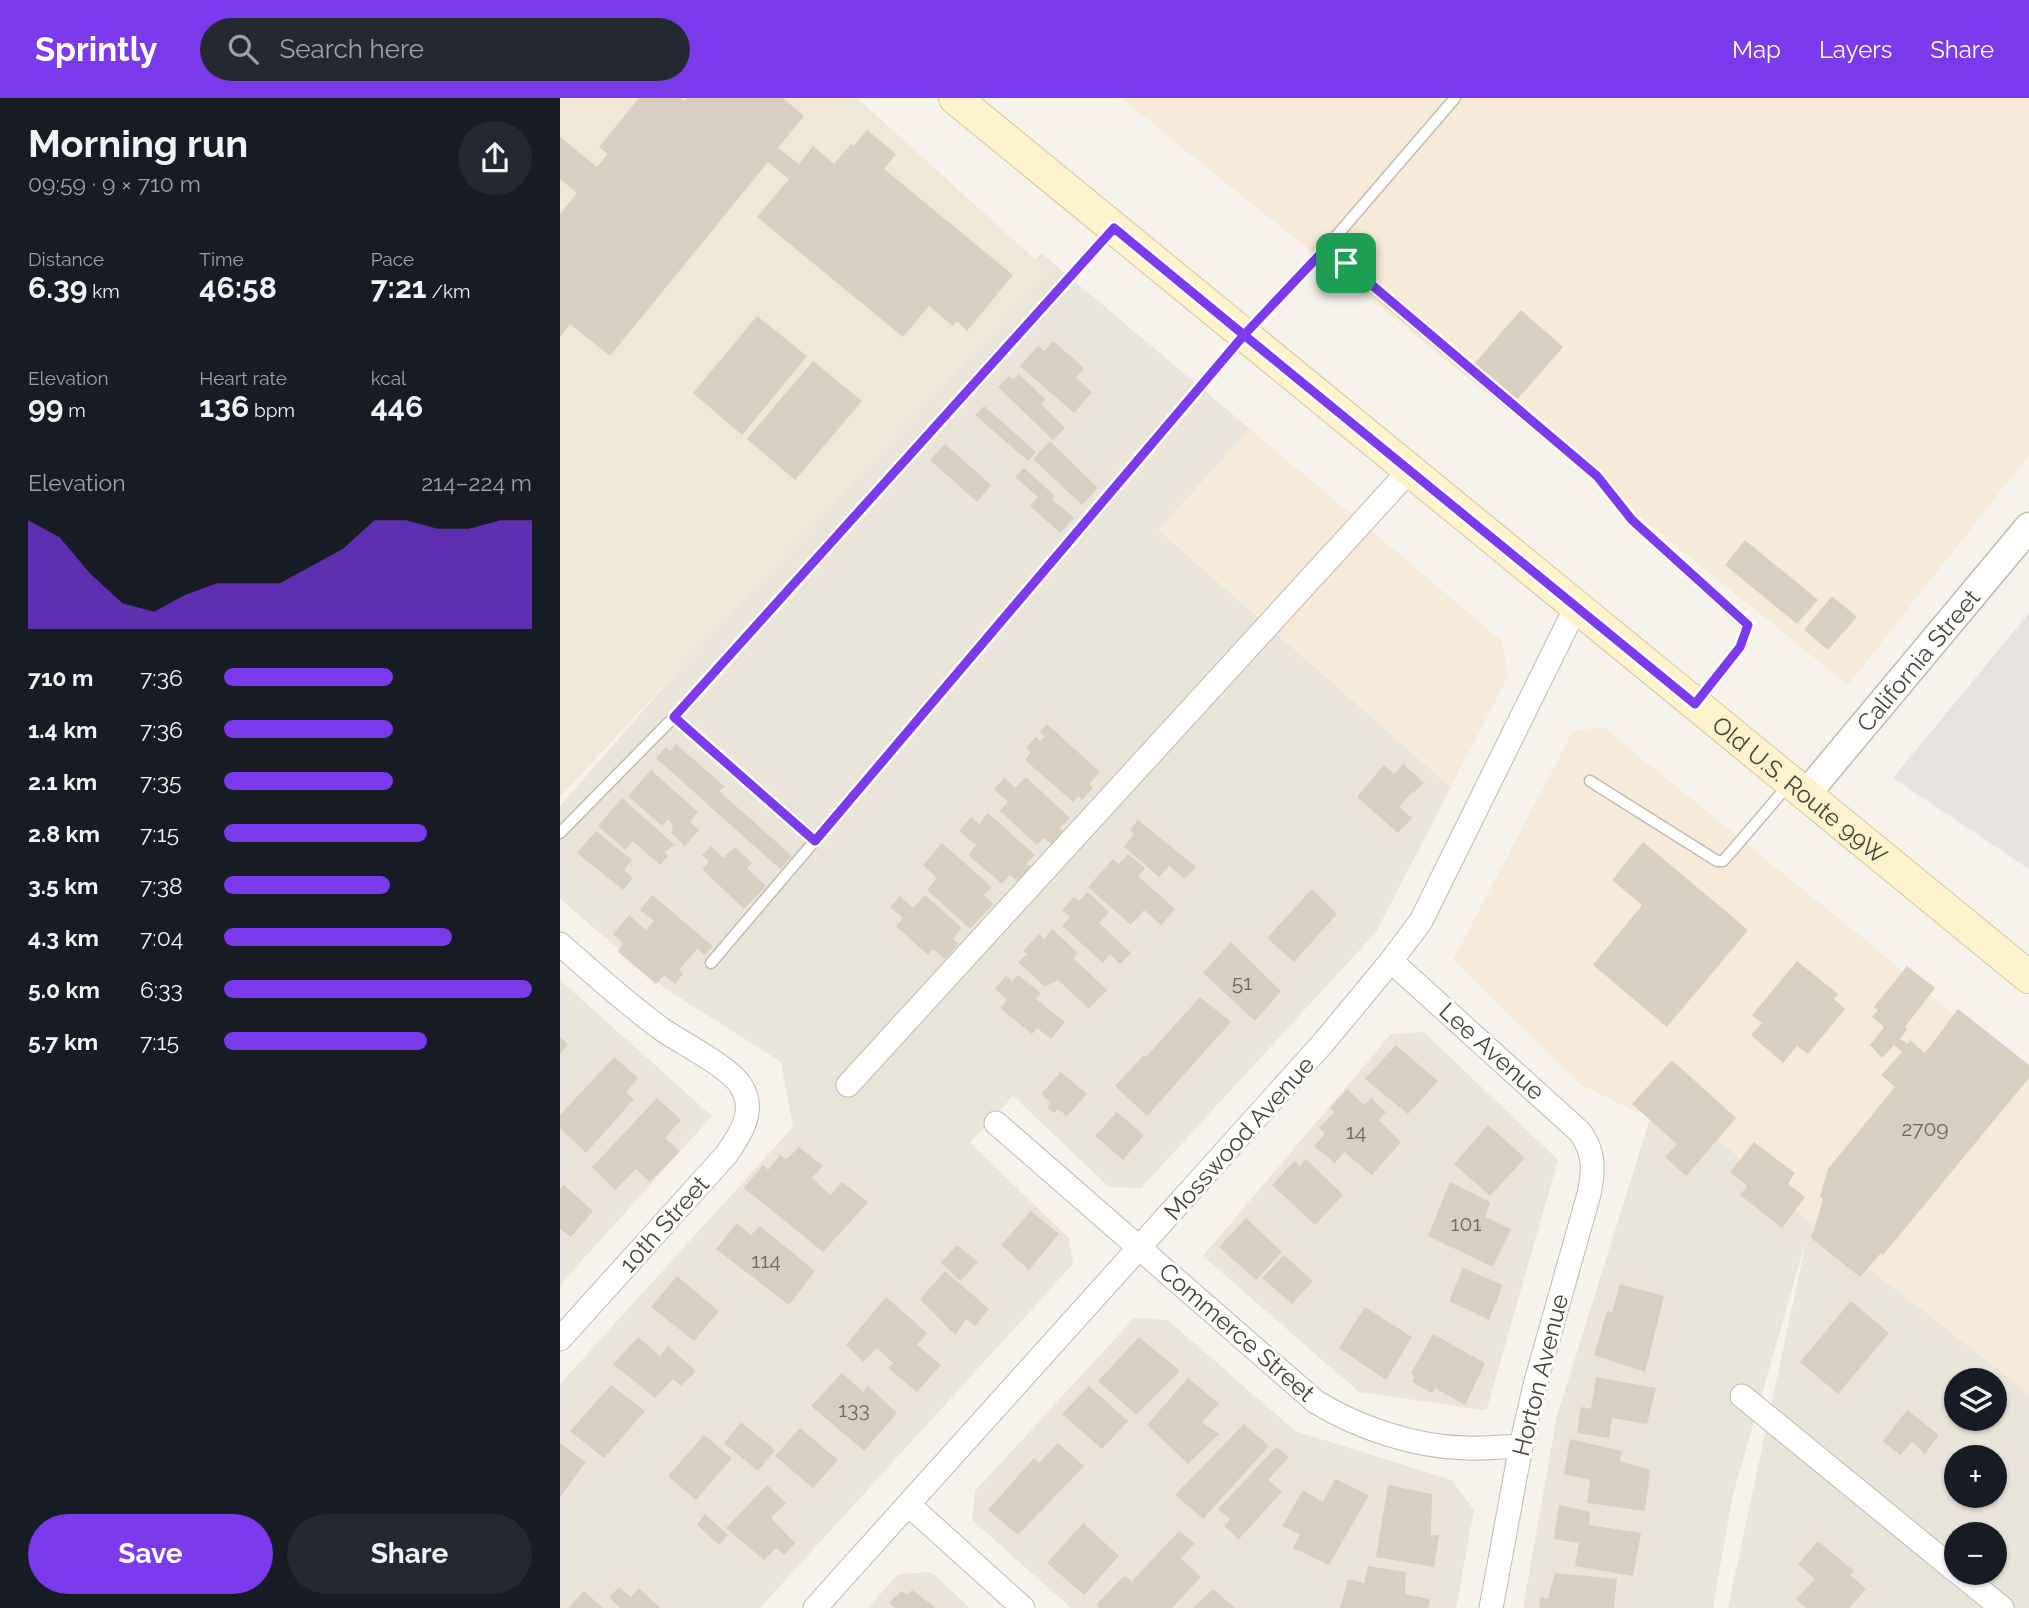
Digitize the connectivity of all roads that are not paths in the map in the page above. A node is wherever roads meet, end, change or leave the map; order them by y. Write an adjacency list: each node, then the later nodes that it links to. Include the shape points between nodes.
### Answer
1 (955, 98): 3 (main road, Old U.S. Route 99W)
2 (1455, 98): 4 (lane)
3 (1114, 228): 5 (main road, Old U.S. Route 99W); 10 (lane)
4 (1326, 248): 5 (lane); 9 (lane, via 1597,476 1632,520 1748,625 1740,647)
5 (1244, 335): 6 (main road, Old U.S. Route 99W); 14 (lane)
6 (1409, 471): 8 (main road, Old U.S. Route 99W); 19 (street)
7 (2029, 527): 12 (street, California Street)
8 (1576, 607): 9 (main road, Old U.S. Route 99W); 16 (street, Mosswood Avenue, via 1420,921)
9 (1695, 704): 12 (main road, Old U.S. Route 99W)
10 (674, 717): 13 (lane); 14 (lane)
11 (1590, 781): 12 (lane, via 1717,861 1723,861)
12 (1799, 787): 18 (main road, Old U.S. Route 99W)
13 (560, 833)
14 (815, 841): 17 (lane)
15 (560, 944): 23 (street, 10th Street, via 663,1030 729,1073 741,1086 748,1113 742,1133 726,1155)
16 (1391, 961): 21 (street, Lee Avenue); 22 (street, Mosswood Avenue)
17 (711, 964)
18 (2029, 977)
19 (848, 1085)
20 (996, 1123): 22 (street, Commerce Street)
21 (1589, 1145): 25 (street, Horton Avenue, via 1594,1169 1589,1194)
22 (1141, 1248): 25 (street, Commerce Street, via 1316,1402 1343,1418 1372,1430 1434,1444); 26 (street, Mosswood Avenue)
23 (560, 1339)
24 (1742, 1396): 27 (street)
25 (1521, 1446): 31 (street, Horton Avenue)
26 (909, 1504): 29 (street, Mosswood Avenue); 30 (street)
27 (1944, 1561)
28 (1974, 1585): 32 (street)
29 (815, 1608)
30 (1023, 1608)
31 (1491, 1608)
32 (2001, 1608)

